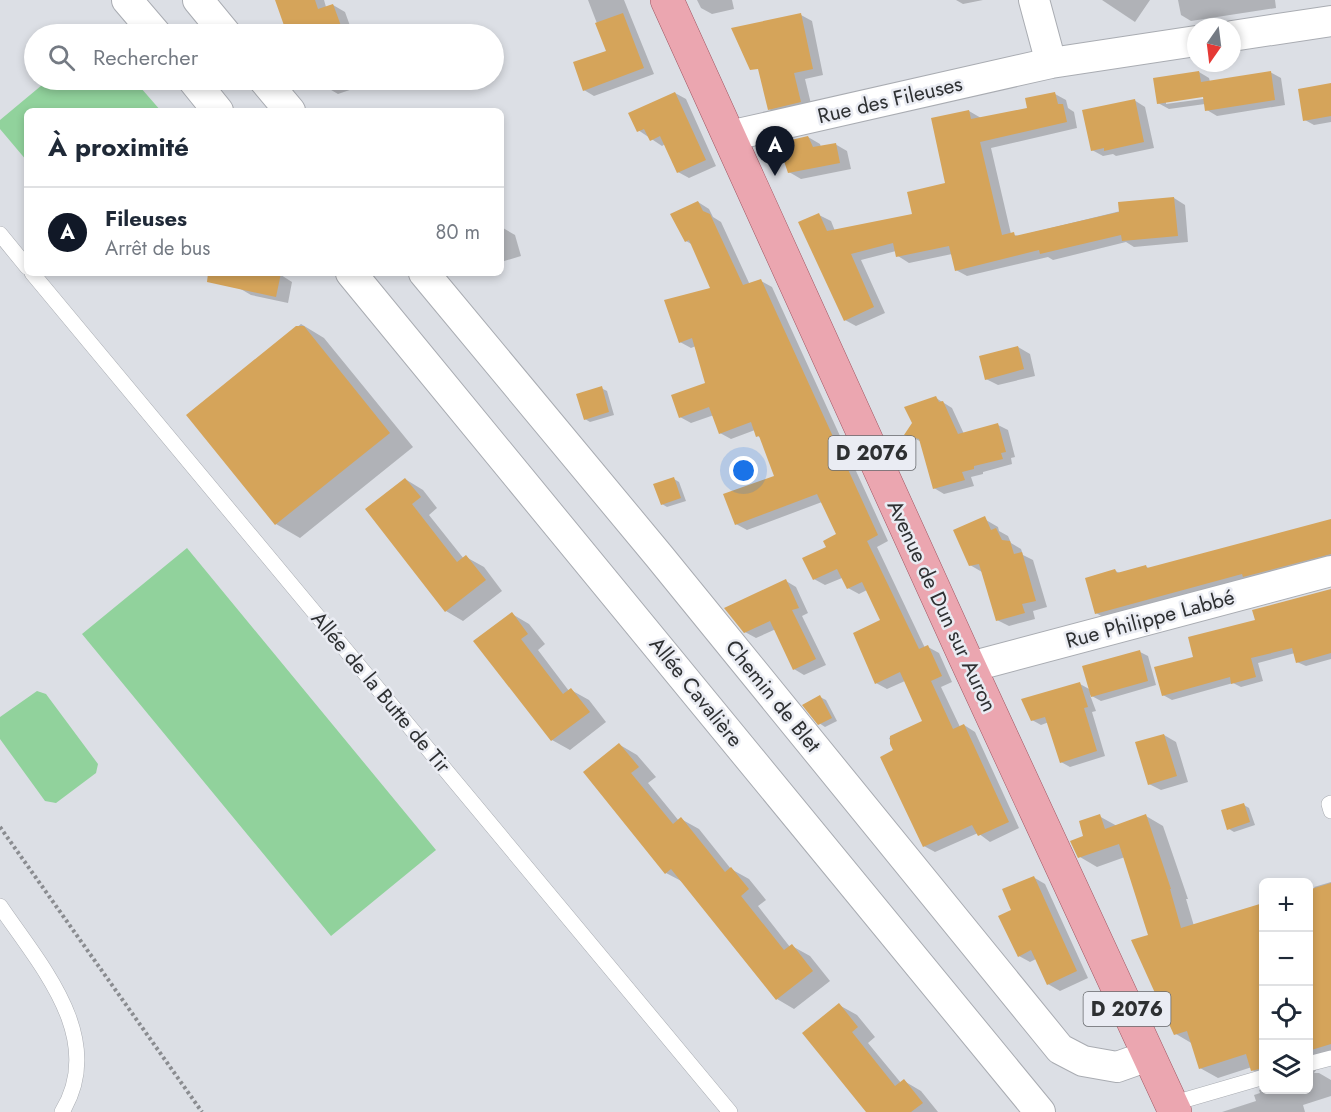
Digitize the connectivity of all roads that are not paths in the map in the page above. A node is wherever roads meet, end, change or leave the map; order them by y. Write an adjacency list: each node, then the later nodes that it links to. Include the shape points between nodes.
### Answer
1 (127, 0): 6 (street)
2 (198, 0): 7 (street)
3 (667, 0): 15 (main road, Avenue de Dun sur Auron / D 2076)
4 (1034, 0): 10 (street)
5 (1318, 15): 8 (street)
6 (147, 24)
7 (218, 24)
8 (1241, 34)
9 (1187, 42): 10 (street, Rue des Fileuses)
10 (1051, 63): 15 (street, Rue des Fileuses)
11 (201, 90): 13 (street)
12 (272, 90): 14 (street)
13 (216, 108)
14 (287, 108)
15 (729, 136): 22 (main road, Avenue de Dun sur Auron / D 2076)
16 (0, 234): 17 (lane)
17 (24, 263)
18 (34, 276): 32 (lane, Allée de la Butte de Tir)
19 (353, 276): 33 (street, Allée Cavalière)
20 (426, 276): 26 (street, Chemin de Blet, via 1060,1049 1083,1061 1117,1066)
21 (1331, 572): 22 (street, Rue Philippe Labbé)
22 (970, 667): 26 (main road, Avenue de Dun sur Auron / D 2076)
23 (1331, 803): 24 (lane)
24 (1331, 811)
25 (0, 906): 31 (lane, via 59,992 75,1032 77,1066 69,1102)
26 (1148, 1056): 30 (main road, Avenue de Dun sur Auron / D 2076)
27 (1331, 1058): 28 (lane)
28 (1313, 1063)
29 (1259, 1078): 30 (lane)
30 (1173, 1108)
31 (62, 1112)
32 (730, 1112)
33 (1040, 1112)

